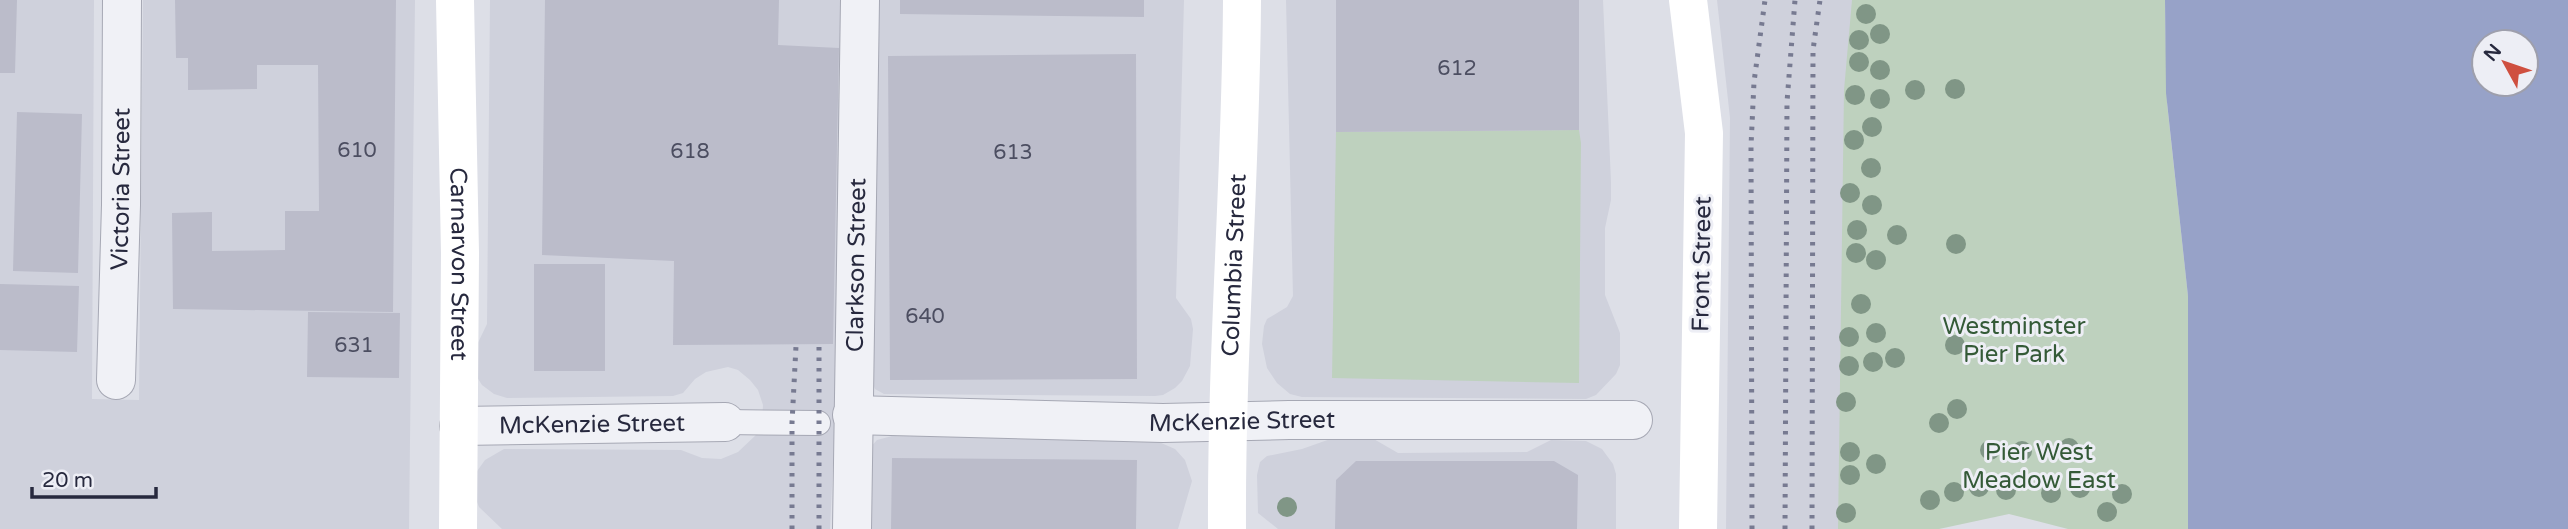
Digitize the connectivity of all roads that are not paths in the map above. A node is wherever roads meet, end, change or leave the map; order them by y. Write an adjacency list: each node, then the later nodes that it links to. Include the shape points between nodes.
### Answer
1 (122, 0): 6 (street, Victoria Street)
2 (455, 0): 11 (street, Carnarvon Street)
3 (860, 0): 7 (street, Clarkson Street)
4 (1242, 0): 9 (street, Columbia Street)
5 (1688, 0): 15 (street, Front Street, via 1704,133)
6 (116, 380)
7 (835, 419): 9 (street, McKenzie Street); 10 (lane); 13 (street, Clarkson Street)
8 (1633, 420): 9 (street, McKenzie Street)
9 (1228, 421): 14 (street, Columbia Street)
10 (725, 422): 11 (street, McKenzie Street)
11 (459, 426): 12 (street, Carnarvon Street)
12 (458, 529)
13 (852, 529)
14 (1227, 529)
15 (1698, 529)

